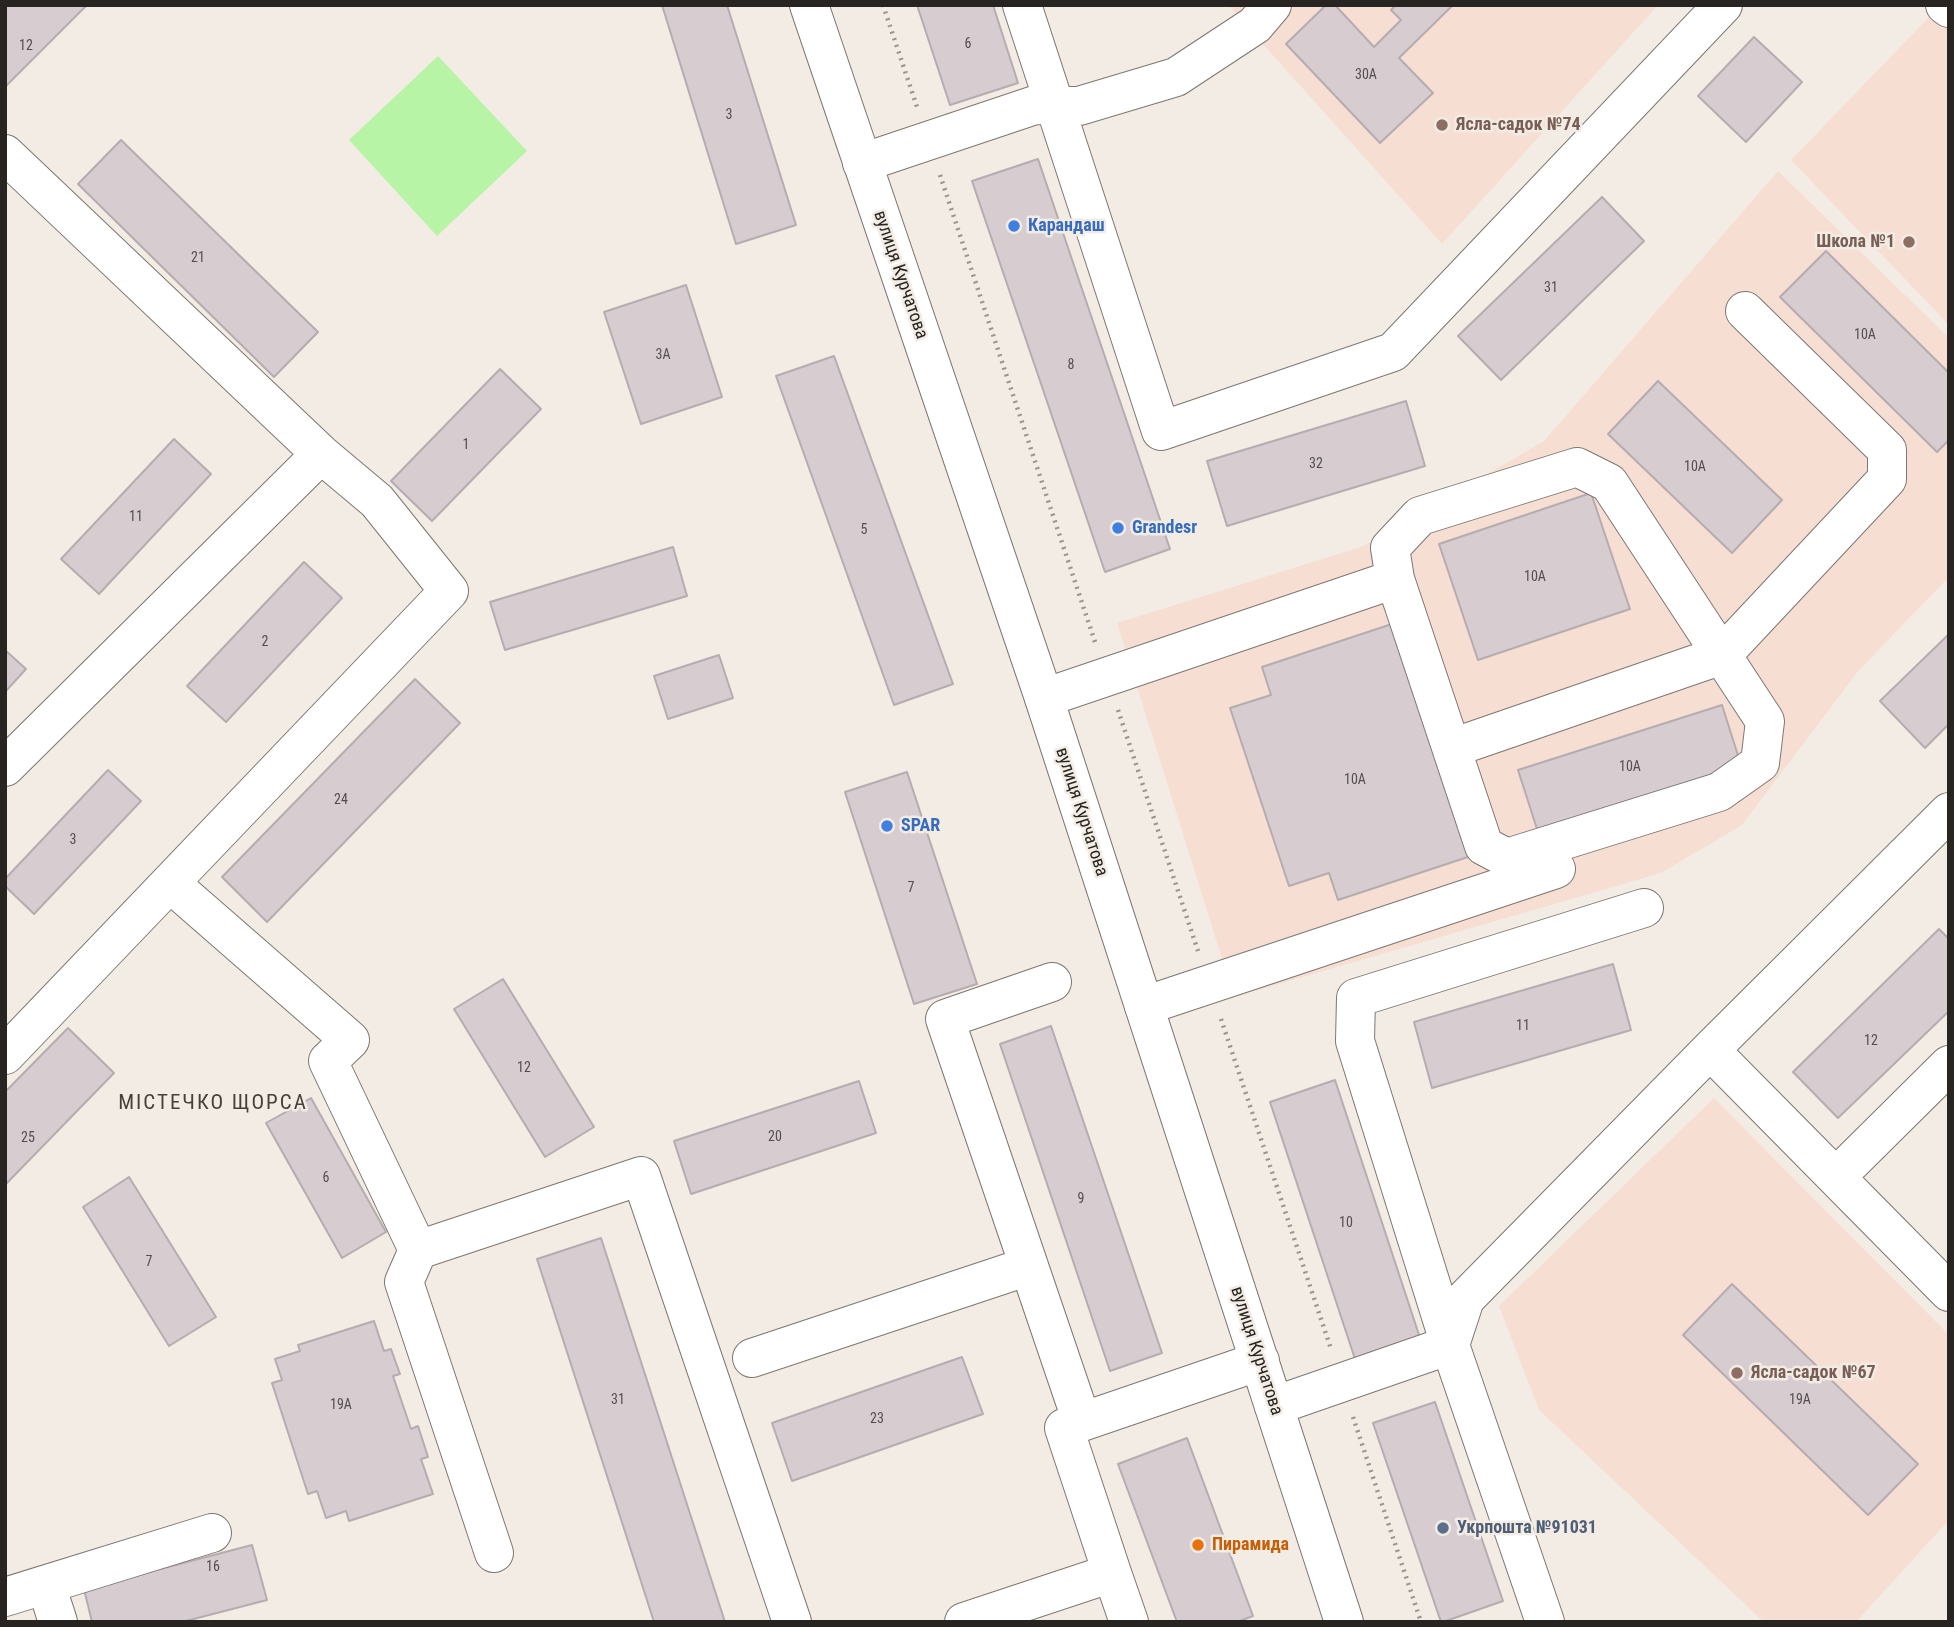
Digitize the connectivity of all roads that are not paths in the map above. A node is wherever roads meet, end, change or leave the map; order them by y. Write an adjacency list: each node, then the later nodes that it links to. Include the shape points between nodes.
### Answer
1 (809, 5): 7 (main road, вулиця Курчатова)
2 (1022, 5): 5 (main road)
3 (1272, 5): 5 (main road, via 1255,24 1176,77 1079,106)
4 (1723, 5): 5 (main road, via 1394,352 1161,431)
5 (1054, 105): 7 (main road, via 1035,105)
6 (5, 154): 9 (main road)
7 (862, 163): 12 (main road, вулиця Курчатова)
8 (1745, 311): 11 (main road, via 1887,450 1887,479)
9 (321, 454): 14 (main road); 17 (main road, via 377,501 449,592)
10 (1395, 579): 11 (main road, via 1390,548 1420,516 1577,467 1609,483); 12 (main road); 13 (main road)
11 (1721, 655): 13 (main road); 13 (main road, via 1765,721 1760,763 1719,792 1507,858 1484,846)
12 (1044, 698): 20 (main road, вулиця Курчатова)
13 (1452, 748)
14 (5, 767)
15 (1949, 812): 21 (main road)
16 (1598, 855): 20 (main road)
17 (170, 883): 22 (main road); 25 (main road, via 350,1040 328,1061)
18 (1644, 908): 28 (main road, via 1356,998 1355,1041)
19 (1052, 982): 26 (main road, via 945,1019)
20 (1144, 1006): 30 (main road, вулиця Курчатова)
21 (1710, 1050): 24 (main road); 28 (main road, via 1465,1299)
22 (5, 1055)
23 (1949, 1066): 24 (main road)
24 (1836, 1177): 27 (main road)
25 (418, 1251): 34 (main road, via 404,1282); 39 (main road, via 641,1176)
26 (1029, 1266): 29 (main road); 32 (main road)
27 (1949, 1292)
28 (1450, 1345): 31 (main road); 43 (main road)
29 (752, 1358)
30 (1260, 1361): 31 (main road, вулиця Курчатова); 32 (main road)
31 (1274, 1406): 42 (main road, вулиця Курчатова)
32 (1082, 1422): 35 (main road, via 1064,1428)
33 (212, 1533): 36 (main road)
34 (494, 1553)
35 (1112, 1573): 40 (main road); 41 (main road)
36 (46, 1585): 37 (main road); 38 (main road)
37 (5, 1597)
38 (58, 1622)
39 (792, 1622)
40 (964, 1622)
41 (1129, 1622)
42 (1344, 1622)
43 (1545, 1622)

